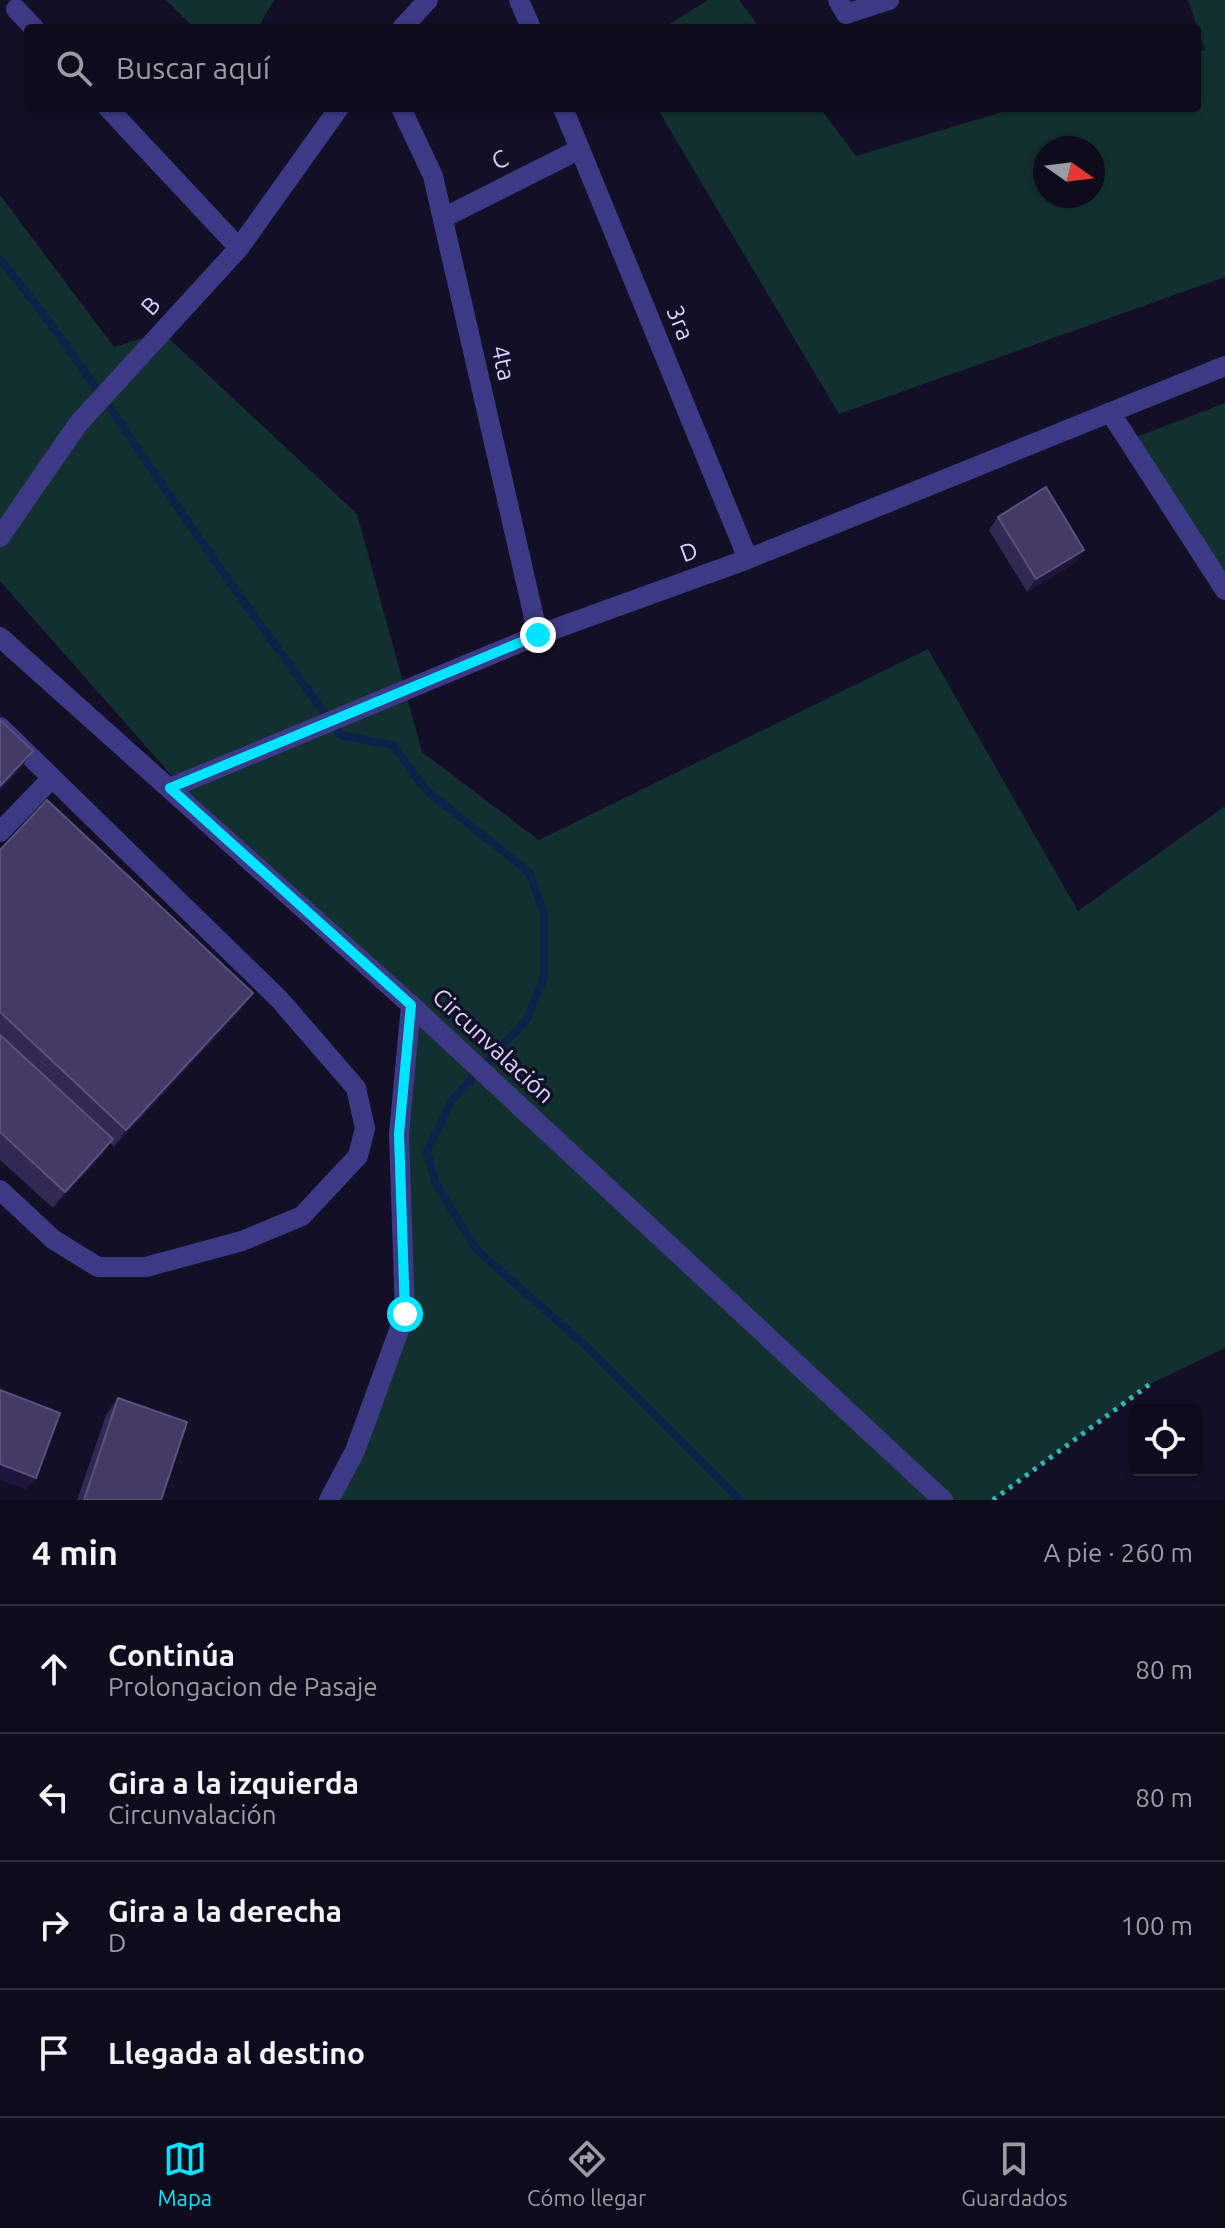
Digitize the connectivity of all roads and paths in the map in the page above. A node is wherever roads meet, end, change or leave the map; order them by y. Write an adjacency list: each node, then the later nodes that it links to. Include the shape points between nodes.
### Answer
1 (428, 0): 7 (street)
2 (519, 0): 8 (street)
3 (889, 0): 4 (street)
4 (842, 7)
5 (16, 9): 6 (street)
6 (30, 24)
7 (406, 24)
8 (529, 24)
9 (112, 112): 15 (street)
10 (336, 112): 15 (street, B)
11 (403, 112): 14 (street, 4ta, via 433,176)
12 (565, 112): 13 (street, 3ra)
13 (580, 149): 14 (street, C); 19 (street, 3ra)
14 (443, 218): 21 (street, 4ta)
15 (239, 248): 18 (street, B, via 78,424)
16 (1225, 366): 17 (street, D)
17 (1110, 412): 19 (street, D); 20 (street)
18 (0, 537)
19 (748, 559): 21 (street, D)
20 (1225, 590)
21 (538, 635): 25 (street, D)
22 (0, 637): 25 (street, Circunvalación)
23 (0, 727): 24 (street)
24 (52, 778): 26 (street); 28 (street, via 280,1000 356,1088 365,1128 358,1156 302,1216 242,1241 146,1267 98,1267 54,1240)
25 (170, 788): 27 (street, Circunvalación)
26 (0, 832)
27 (411, 1005): 30 (street, via 399,1134 405,1314 355,1451); 31 (street, Circunvalación)
28 (0, 1190)
29 (1150, 1384): 32 (path)
30 (329, 1500)
31 (943, 1500)
32 (993, 1500)

